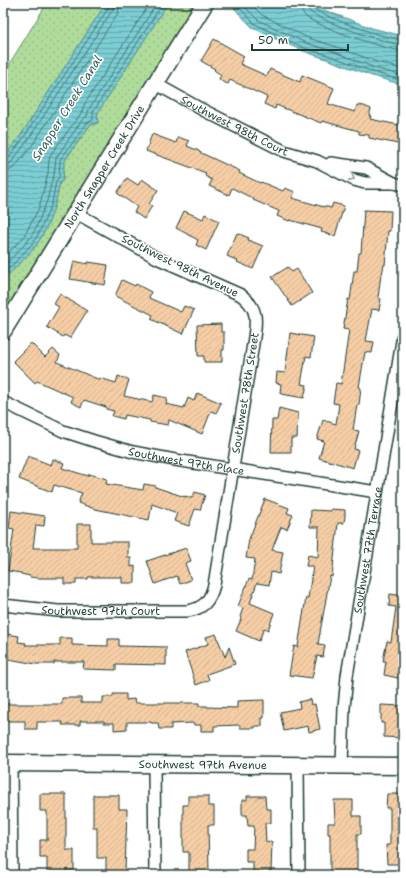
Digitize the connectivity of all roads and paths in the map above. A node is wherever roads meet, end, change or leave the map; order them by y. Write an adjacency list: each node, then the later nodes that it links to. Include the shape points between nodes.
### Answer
1 (205, 3): 2 (street, North Snapper Creek Drive)
2 (156, 84): 3 (street, Southwest 98th Court, via 284,151 317,161 359,182); 4 (street, North Snapper Creek Drive)
3 (399, 184)
4 (76, 213): 5 (street, Southwest 98th Avenue, via 157,258 241,295 252,305); 6 (street, North Snapper Creek Drive)
5 (256, 315): 9 (street, Southwest 78th Street)
6 (3, 331)
7 (403, 335): 10 (street, Southwest 77th Terrace)
8 (3, 402): 9 (street, Southwest 97th Place, via 63,431 113,447 154,457)
9 (232, 469): 10 (street, Southwest 97th Place); 12 (street, Southwest 78th Street, via 214,586 210,598)
10 (377, 492): 16 (street, Southwest 77th Terrace, via 347,676)
11 (3, 605): 12 (street, Southwest 97th Court, via 66,611 178,612)
12 (199, 608)
13 (7, 763): 14 (street, Southwest 97th Avenue); 18 (street)
14 (154, 764): 15 (street, Southwest 97th Avenue); 19 (street)
15 (298, 765): 16 (street, Southwest 97th Avenue); 20 (street)
16 (342, 765): 17 (street, Southwest 97th Avenue)
17 (403, 766)
18 (12, 875)
19 (155, 875)
20 (300, 875)

